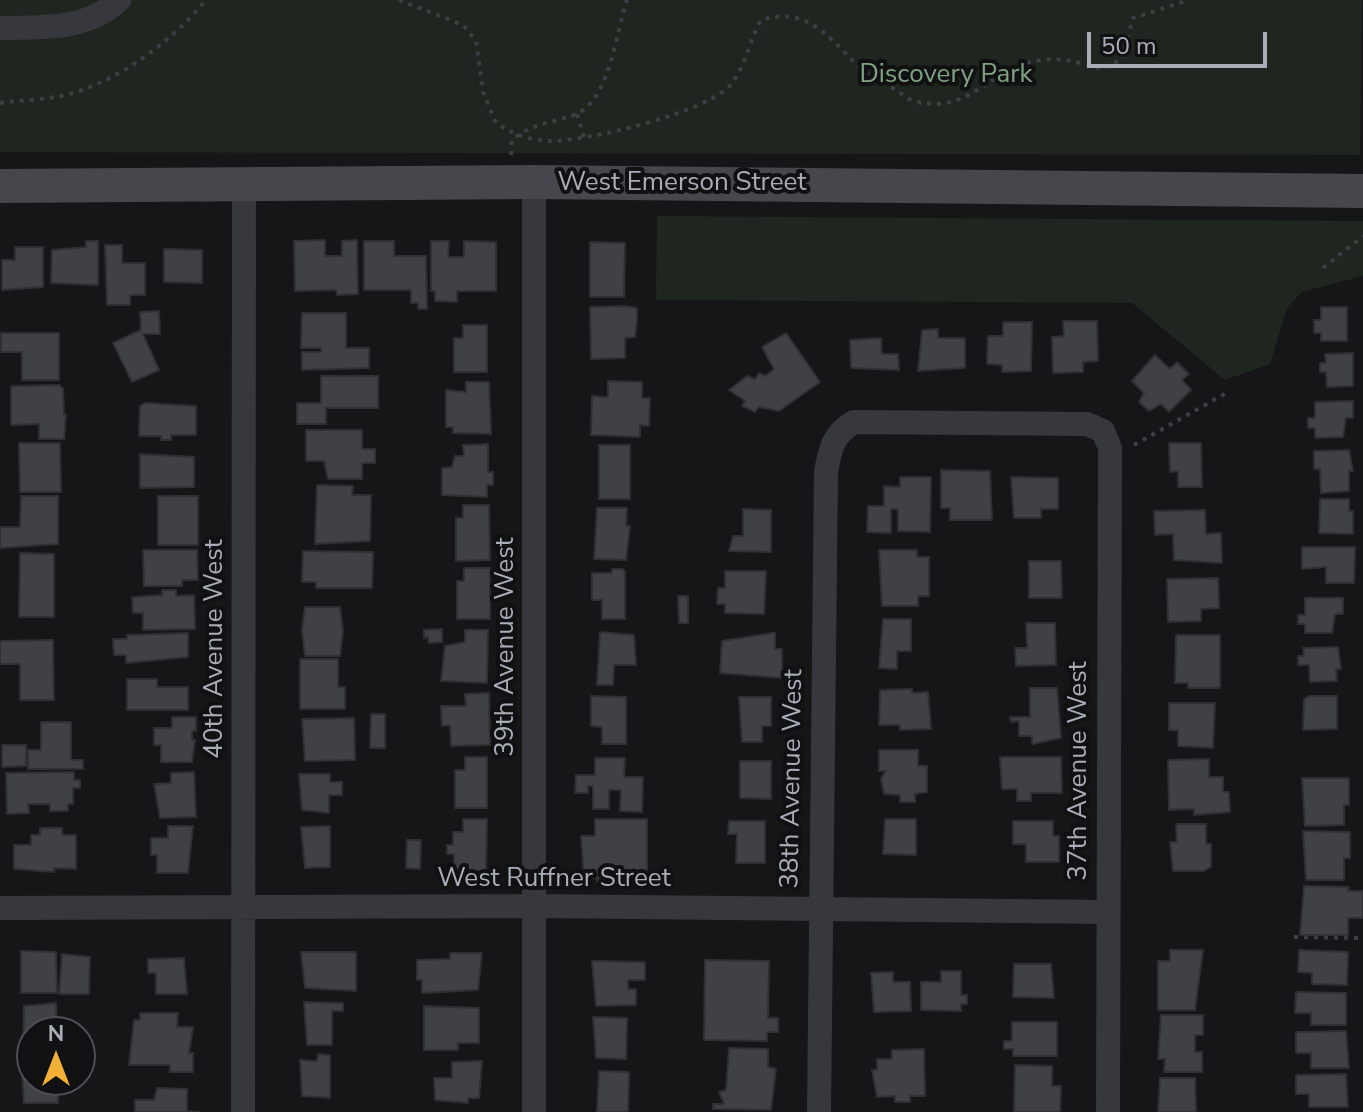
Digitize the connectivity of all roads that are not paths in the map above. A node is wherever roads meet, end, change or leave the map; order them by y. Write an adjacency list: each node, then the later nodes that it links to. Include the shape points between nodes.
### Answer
1 (119, 0): 2 (street, via 85,21)
2 (0, 28)
3 (522, 171): 5 (street, West Emerson Street); 6 (street, West Emerson Street); 8 (street, 39th Avenue West)
4 (0, 186): 5 (street, West Emerson Street)
5 (244, 186): 10 (street, 40th Avenue West)
6 (1363, 191)
7 (831, 447): 11 (street, 38th Avenue West, via 826,472); 12 (street, 37th Avenue West, via 840,429 854,422 1065,423 1103,431 1110,448)
8 (536, 906): 10 (street, West Ruffner Street); 11 (street, West Ruffner Street); 14 (street, 39th Avenue West)
9 (0, 908): 10 (street, West Ruffner Street)
10 (243, 908): 13 (street, 40th Avenue West)
11 (819, 910): 12 (street, West Ruffner Street); 15 (street, 38th Avenue West)
12 (1108, 912): 16 (street, 37th Avenue West)
13 (243, 1112)
14 (534, 1112)
15 (819, 1112)
16 (1108, 1112)

